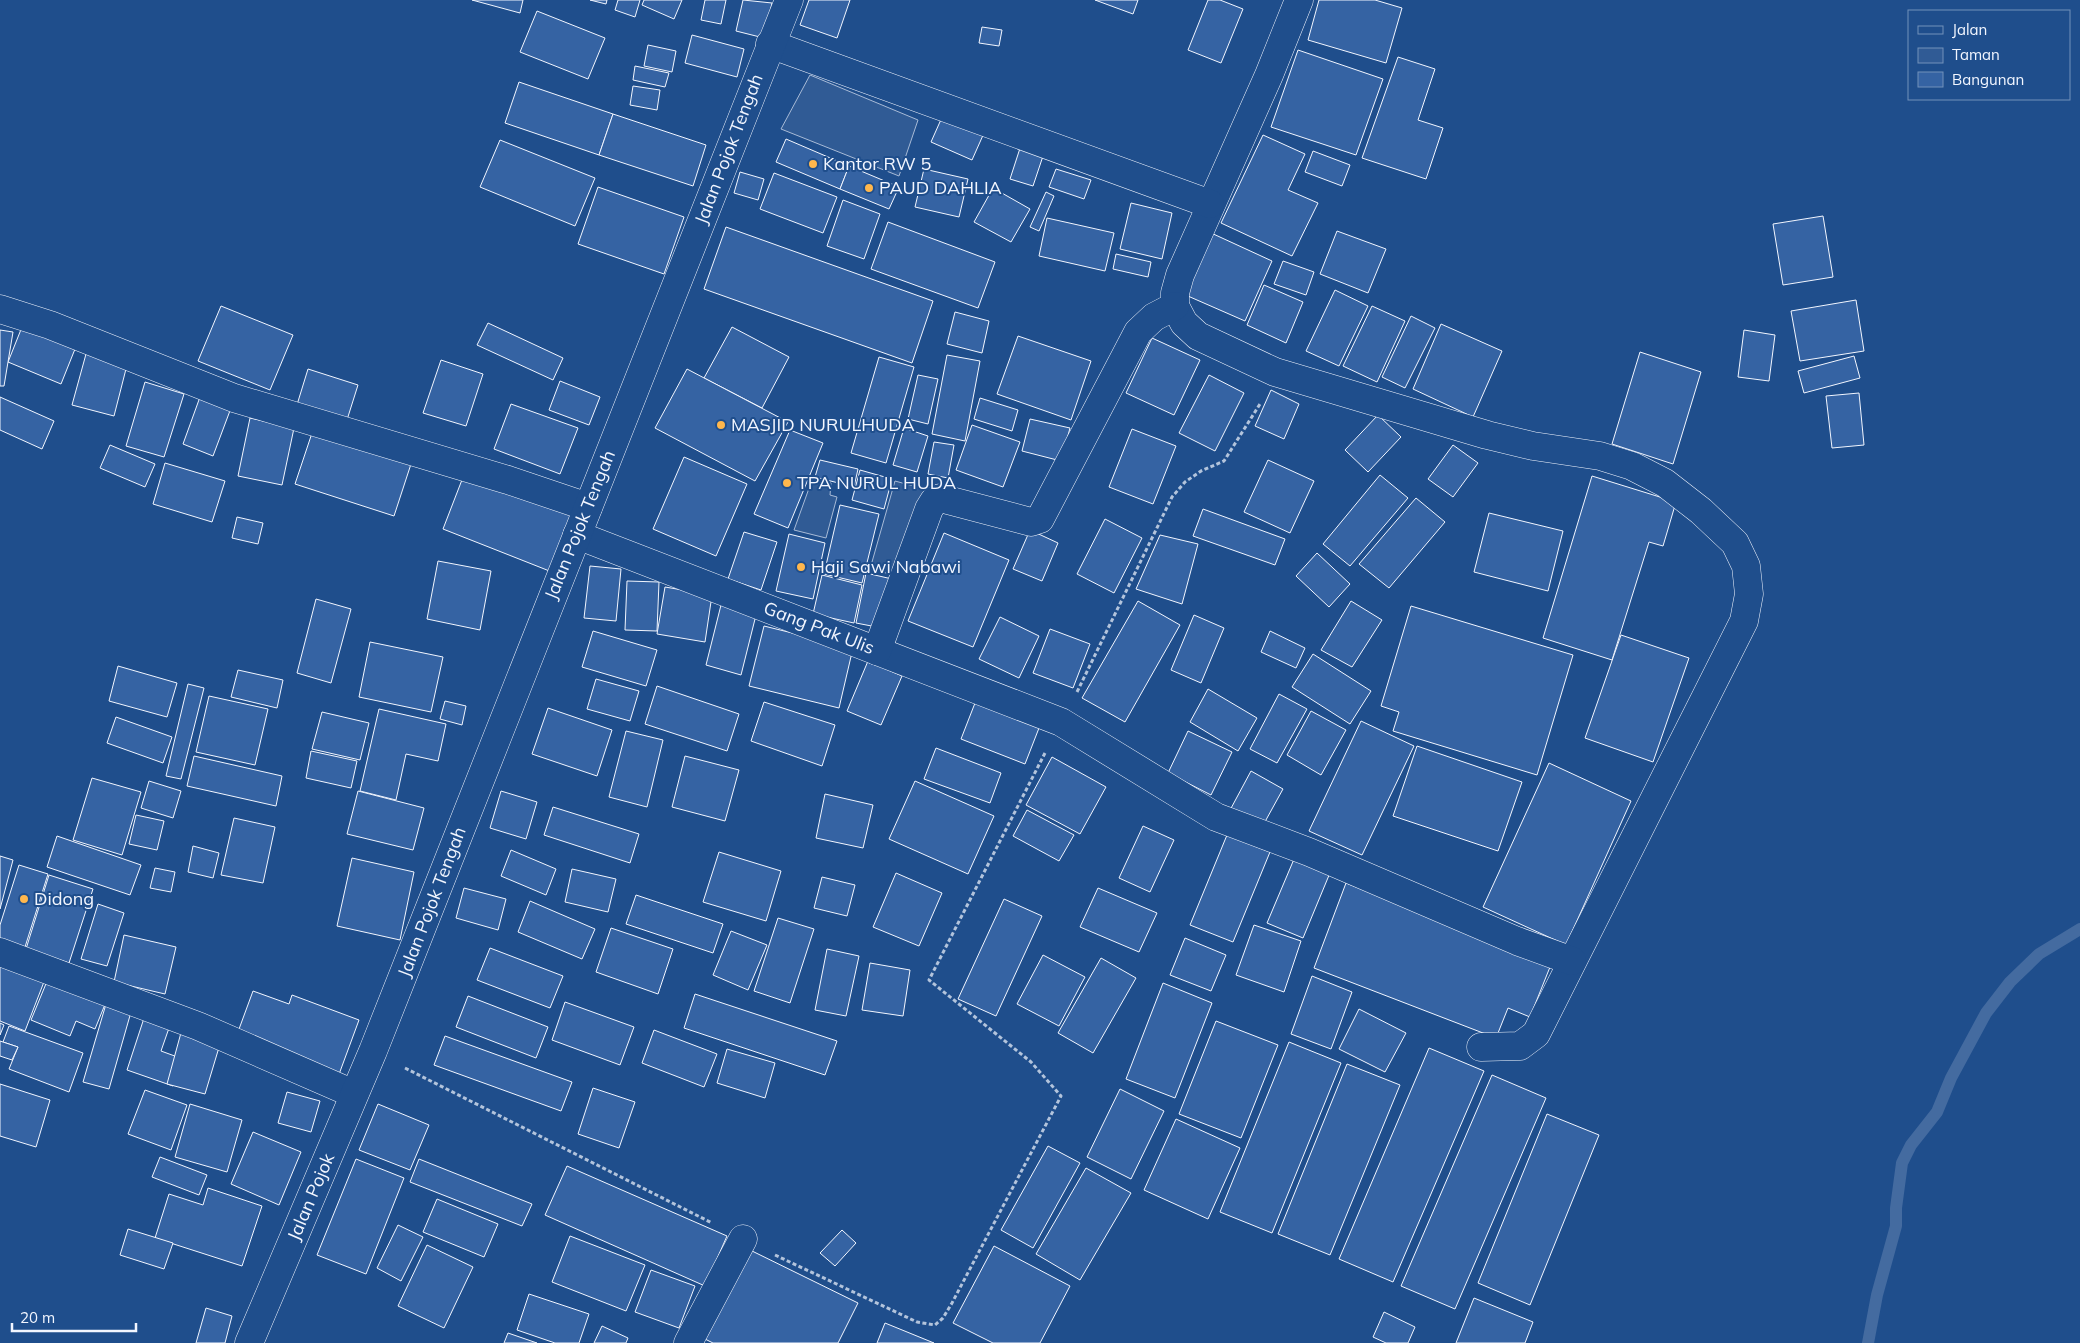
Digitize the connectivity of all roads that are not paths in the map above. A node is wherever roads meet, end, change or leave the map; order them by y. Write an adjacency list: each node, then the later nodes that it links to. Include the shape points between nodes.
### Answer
1 (789, 0): 3 (street, Jalan Pojok Tengah)
2 (1299, 0): 4 (street)
3 (770, 44): 4 (street); 7 (street, Jalan Pojok Tengah)
4 (1210, 204): 5 (street, via 1180,275)
5 (1175, 306): 9 (street, via 1154,317 1138,332 1040,519 1031,522 940,498 934,501); 11 (street, via 1184,324 1198,336 1275,372 1487,435 1600,456 1632,466 1665,483 1735,543 1746,566 1749,594 1744,621)
6 (0, 309): 7 (street, via 50,325 234,398)
7 (588, 507): 8 (street, Jalan Pojok Tengah)
8 (577, 535): 9 (street, Gang Pak Ulis); 13 (street, Jalan Pojok Tengah)
9 (877, 651): 11 (street, Gang Pak Ulis, via 1060,722 1216,816)
10 (0, 952): 14 (street, via 198,1026)
11 (1572, 961): 12 (street, via 1536,1034 1520,1046)
12 (1481, 1047)
13 (373, 1051): 14 (street, Jalan Pojok)
14 (354, 1094): 16 (street, Jalan Pojok)
15 (743, 1239): 17 (street)
16 (249, 1343)
17 (688, 1343)

